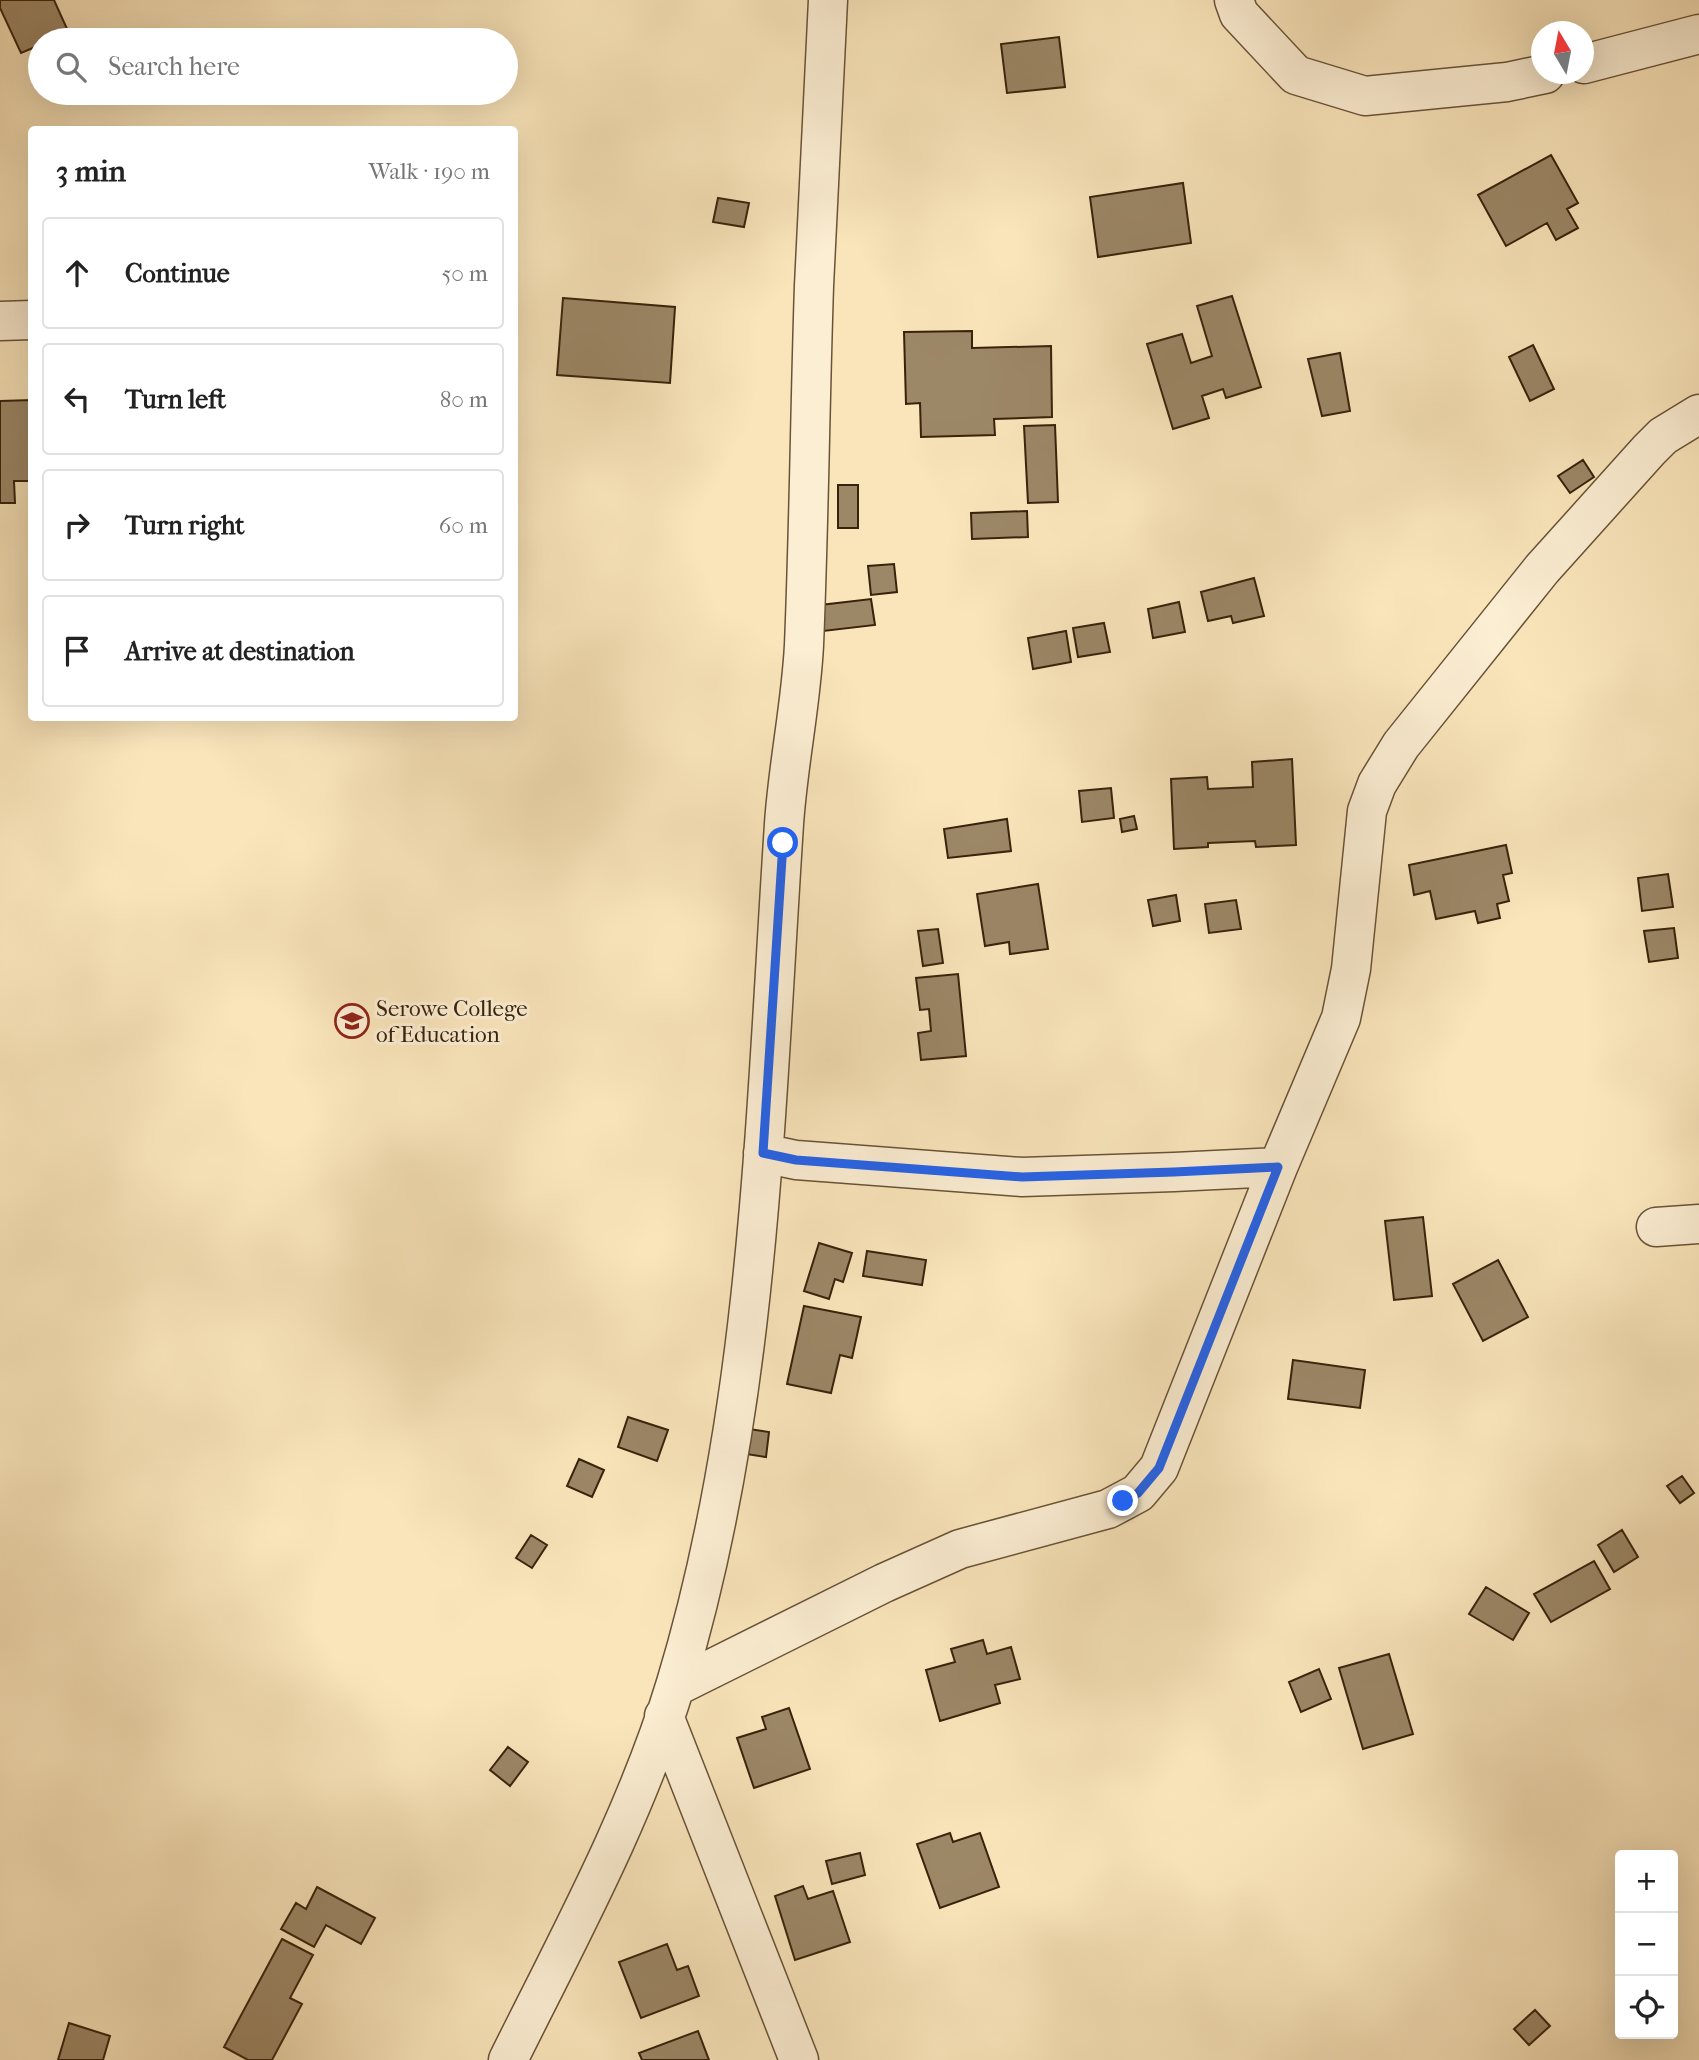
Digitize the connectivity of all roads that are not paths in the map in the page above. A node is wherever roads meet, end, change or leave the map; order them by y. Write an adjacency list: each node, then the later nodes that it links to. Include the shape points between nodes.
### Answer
1 (828, 0): 9 (street, via 804,652 784,819)
2 (1234, 0): 5 (street, via 1239,14 1296,75 1365,96)
3 (1699, 34): 4 (street)
4 (1594, 61)
5 (1531, 77)
6 (28, 320): 7 (street)
7 (0, 321)
8 (1699, 414): 10 (street, via 1663,436 1542,569 1401,745 1377,784 1367,811 1351,969 1341,1018)
9 (763, 1153): 10 (street, via 796,1160 1022,1177); 13 (street, via 740,1390 704,1577)
10 (1278, 1167): 13 (street, via 1159,1468 1138,1493 1108,1509 960,1549 884,1583)
11 (1699, 1224): 12 (street)
12 (1656, 1227)
13 (669, 1701): 14 (street, via 625,1823); 15 (street)
14 (508, 2060)
15 (799, 2060)

